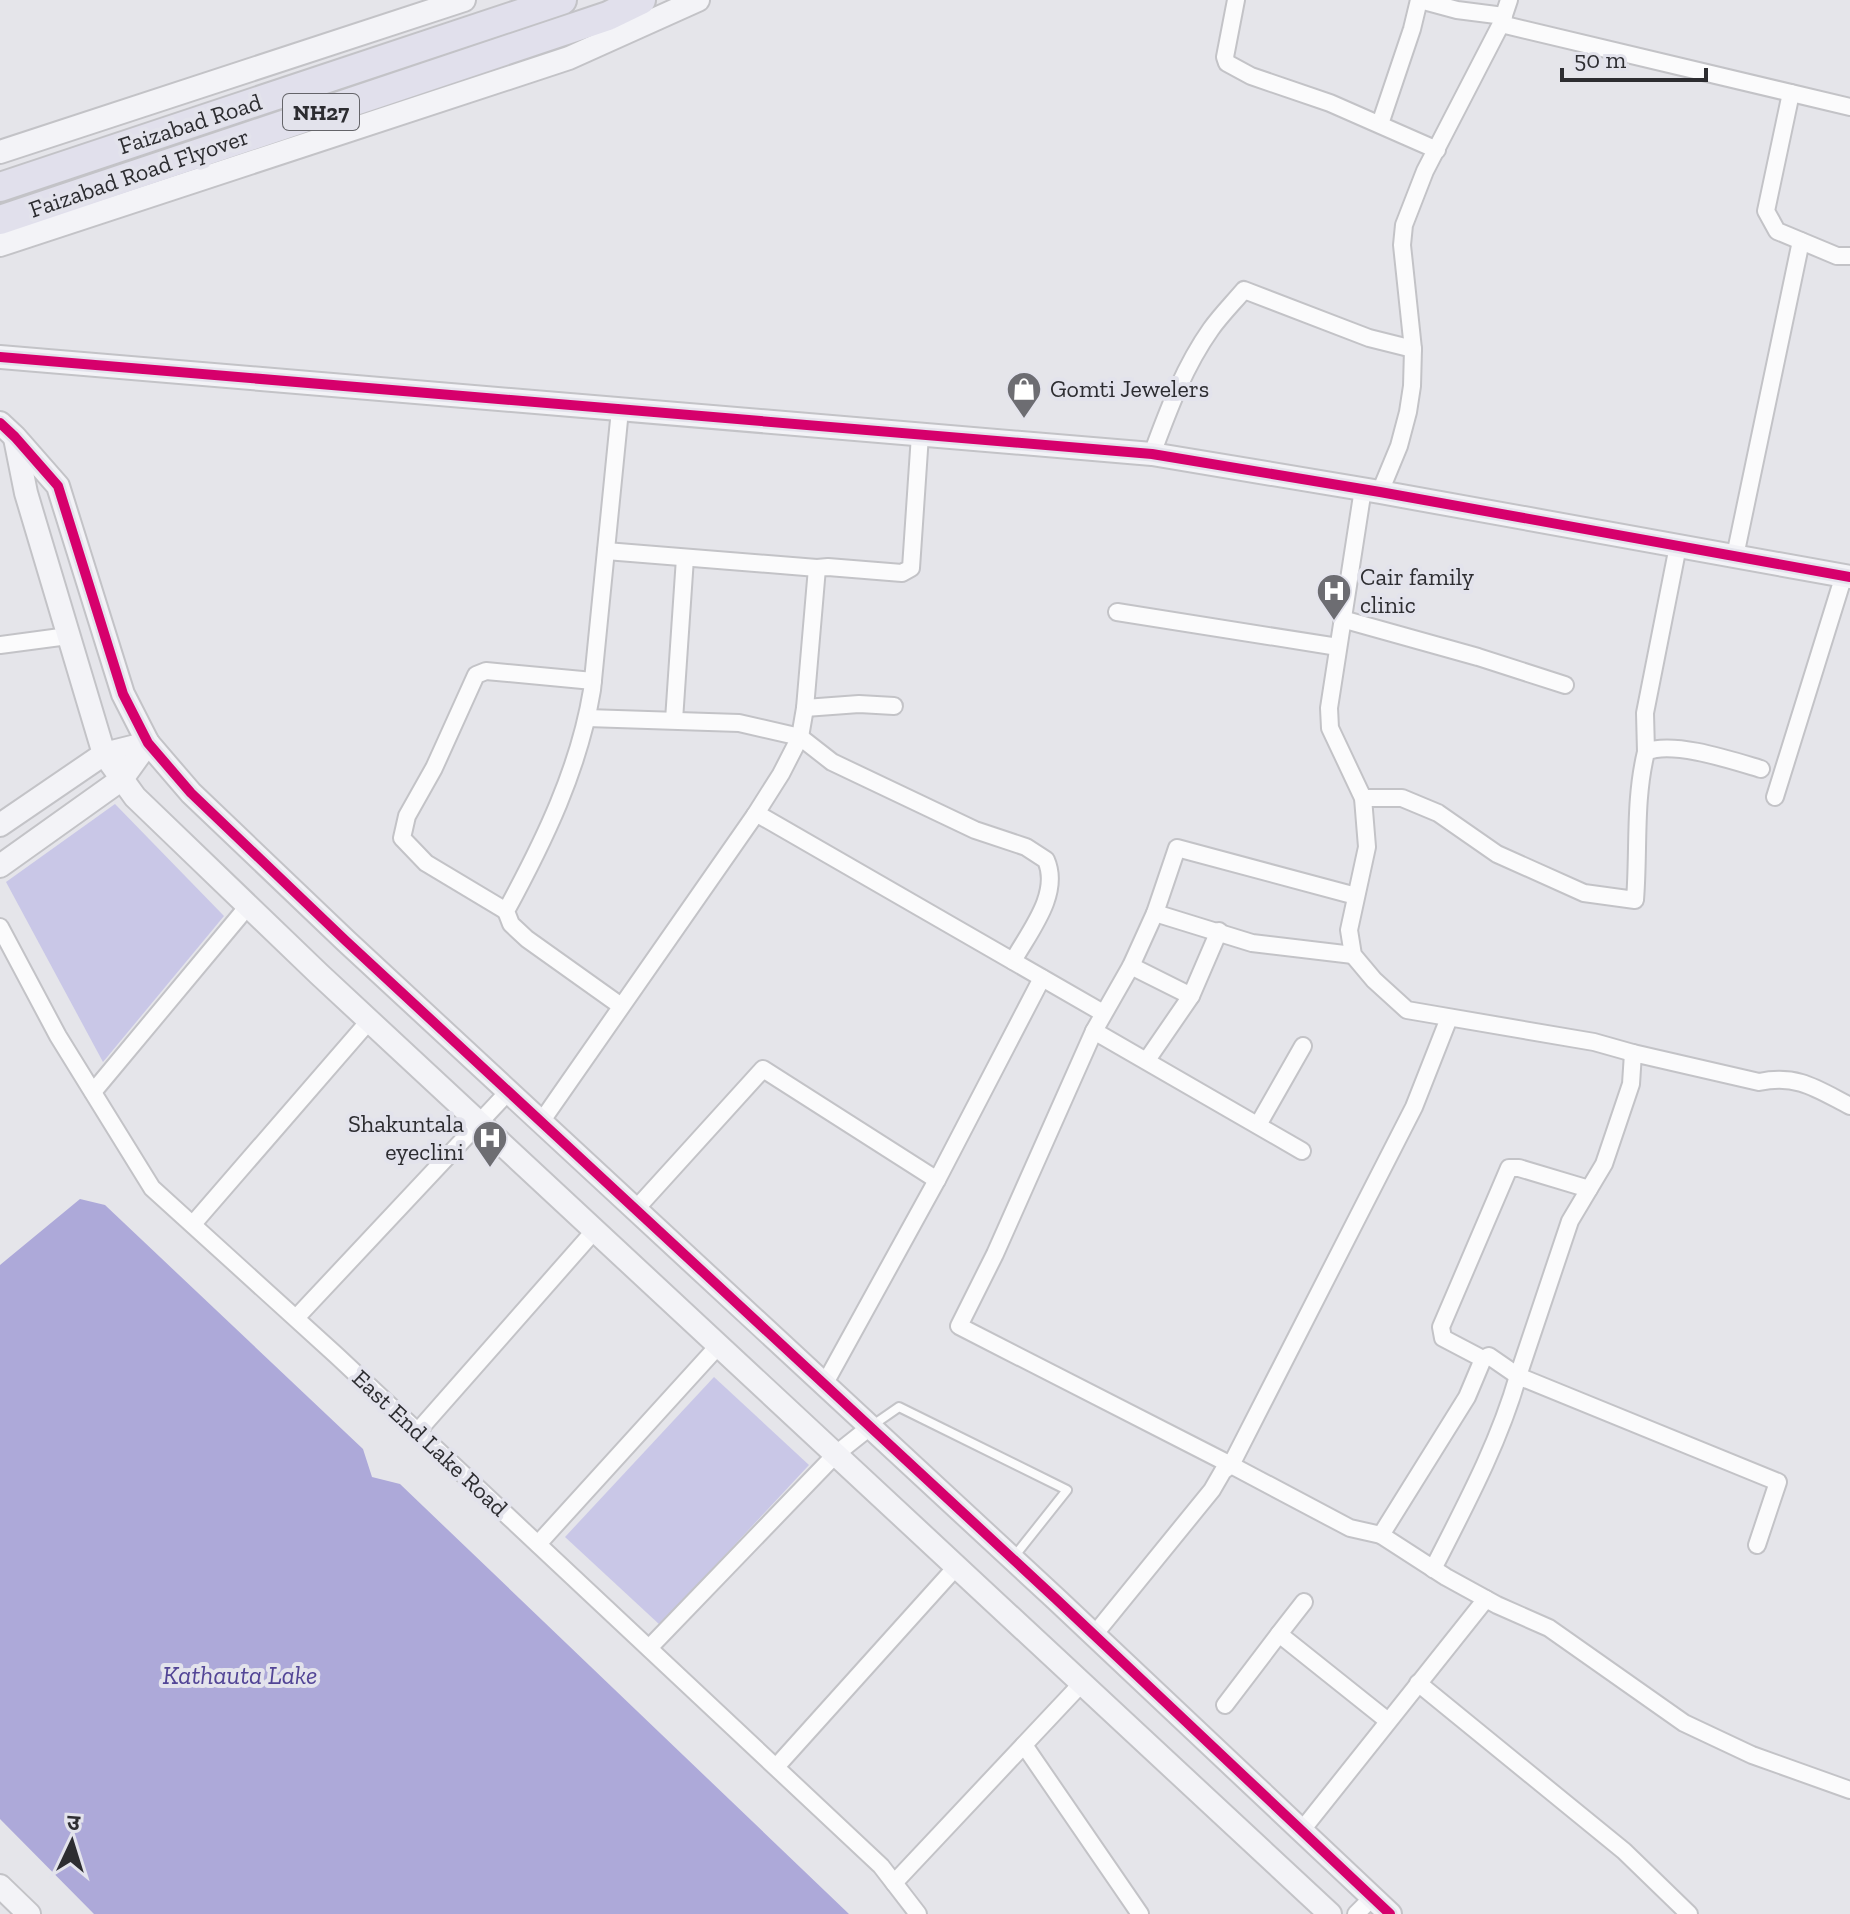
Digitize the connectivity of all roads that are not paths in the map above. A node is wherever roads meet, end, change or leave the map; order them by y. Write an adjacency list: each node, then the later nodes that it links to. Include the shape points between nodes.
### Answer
1 (464, 0): 7 (street)
2 (562, 0): 9 (highway, Faizabad Road / NH27)
3 (641, 0): 16 (highway, Faizabad Road Flyover / NH27, via 608,16)
4 (698, 0): 18 (street, via 569,58)
5 (1236, 0): 12 (street, via 1227,63)
6 (1419, 0): 8 (street); 12 (street)
7 (434, 4): 9 (street); 14 (street)
8 (1505, 14): 10 (street); 13 (street)
9 (457, 35): 15 (highway, Faizabad Road / NH27)
10 (1791, 93): 11 (street); 17 (street, via 1766,211 1777,231)
11 (1850, 107)
12 (1380, 124): 13 (street)
13 (1437, 150): 20 (street, via 1404,225)
14 (0, 152)
15 (0, 187)
16 (0, 220)
17 (1801, 241): 19 (street); 29 (street)
18 (0, 245)
19 (1850, 256)
20 (1413, 349): 25 (street, via 1369,338 1244,290 1194,356); 26 (street, via 1408,412 1399,446)
21 (0, 357): 22 (street)
22 (620, 410): 24 (street); 28 (street)
23 (8, 430): 35 (street); 45 (street, via 58,486 123,694)
24 (920, 435): 25 (street); 31 (street, via 911,568 902,573)
25 (1152, 454): 26 (street)
26 (1372, 491): 27 (street); 34 (street)
27 (1678, 546): 29 (street); 46 (street, via 1645,713)
28 (606, 551): 30 (street); 38 (street)
29 (1735, 556): 32 (street)
30 (685, 558): 31 (street); 43 (street)
31 (817, 568): 41 (street)
32 (1847, 576): 50 (street)
33 (1117, 612): 37 (street)
34 (1342, 619): 37 (street); 39 (street)
35 (68, 636): 36 (street); 47 (street)
36 (0, 645)
37 (1338, 647): 51 (street, via 1330,728)
38 (593, 681): 42 (street); 57 (street, via 486,671 476,675 407,816 402,838 426,863)
39 (1565, 685)
40 (894, 706): 41 (street)
41 (805, 708): 44 (street)
42 (587, 718): 43 (street); 57 (street, via 572,774)
43 (674, 720): 44 (street, via 739,723)
44 (800, 737): 52 (street); 62 (street, via 832,762 1046,860 1050,883 1044,907)
45 (148, 743): 47 (street); 49 (street); 75 (street, via 202,803)
46 (1646, 752): 48 (street, via 1698,752); 51 (street, via 1639,781 1635,900 1584,893 1497,854 1438,813 1402,798)
47 (104, 754): 49 (street); 53 (street)
48 (1761, 769)
49 (122, 779): 54 (street); 56 (street)
50 (1775, 797)
51 (1363, 798): 55 (street, via 1367,847)
52 (755, 815): 62 (street); 66 (street)
53 (0, 825)
54 (0, 866)
55 (1356, 896): 58 (street, via 1177,848); 61 (street, via 1349,930)
56 (248, 906): 69 (street); 74 (street)
57 (506, 911): 66 (street, via 527,939)
58 (1155, 913): 60 (street); 63 (street)
59 (0, 927): 74 (street, East End Lake Road)
60 (1219, 931): 61 (street, via 1252,943); 65 (street)
61 (1353, 955): 68 (street, via 1407,1010)
62 (1013, 961): 64 (street)
63 (1131, 966): 65 (street); 67 (street)
64 (1042, 978): 67 (street); 81 (street)
65 (1191, 996): 73 (street)
66 (621, 1006): 77 (street)
67 (1103, 1013): 70 (street)
68 (1449, 1018): 72 (street); 94 (street, via 1414,1107)
69 (369, 1021): 78 (street); 84 (street)
70 (1094, 1031): 73 (street); 94 (street, via 959,1326)
71 (1303, 1046): 79 (street)
72 (1633, 1053): 76 (street, via 1759,1082 1791,1080); 82 (street, via 1631,1084 1604,1164)
73 (1147, 1060): 79 (street)
74 (93, 1092): 84 (street, East End Lake Road, via 152,1188)
75 (508, 1092): 77 (street); 78 (street)
76 (1850, 1106)
77 (541, 1122): 83 (street)
78 (479, 1123): 85 (street); 86 (street)
79 (1258, 1125): 80 (street)
80 (1302, 1151)
81 (937, 1180): 83 (street, via 763,1069); 90 (street)
82 (1589, 1189): 88 (street, via 1509,1168 1441,1327 1443,1338); 89 (street, via 1570,1221)
83 (635, 1210): 90 (street)
84 (193, 1224): 86 (street, East End Lake Road)
85 (595, 1230): 87 (street); 92 (street)
86 (296, 1318): 92 (street, East End Lake Road)
87 (719, 1345): 93 (street); 96 (street)
88 (1483, 1359): 89 (street, via 1489,1356); 95 (street, via 1452,1424)
89 (1518, 1376): 97 (street, via 1778,1482); 100 (street, via 1509,1409)
90 (824, 1385): 91 (street)
91 (870, 1427): 93 (street); 98 (street); 98 (lane, via 899,1407 1067,1490)
92 (418, 1431): 96 (street, East End Lake Road)
93 (836, 1454): 99 (street); 105 (street)
94 (1231, 1465): 95 (street, via 1350,1528); 104 (street)
95 (1381, 1535): 100 (street)
96 (538, 1544): 105 (street, East End Lake Road)
97 (1757, 1545)
98 (1012, 1559): 104 (street)
99 (957, 1566): 106 (street); 111 (street)
100 (1433, 1569): 101 (street)
101 (1486, 1599): 107 (street); 112 (street, via 1549,1628 1684,1723 1752,1755)
102 (1304, 1602): 103 (street)
103 (1279, 1634): 108 (street); 109 (street)
104 (1094, 1635): 113 (street)
105 (649, 1648): 111 (street, East End Lake Road)
106 (1083, 1682): 110 (street); 120 (street)
107 (1418, 1683): 109 (street); 123 (street, via 1624,1851)
108 (1225, 1705)
109 (1388, 1721): 113 (street)
110 (1024, 1745): 114 (street); 119 (street)
111 (776, 1767): 114 (street, East End Lake Road)
112 (1850, 1790)
113 (1302, 1830): 116 (street)
114 (894, 1883): 118 (street, East End Lake Road)
115 (0, 1886): 117 (street)
116 (1373, 1897): 121 (street); 122 (street)
117 (29, 1914)
118 (918, 1914)
119 (1140, 1914)
120 (1330, 1914)
121 (1356, 1914)
122 (1390, 1914)
123 (1689, 1914)

